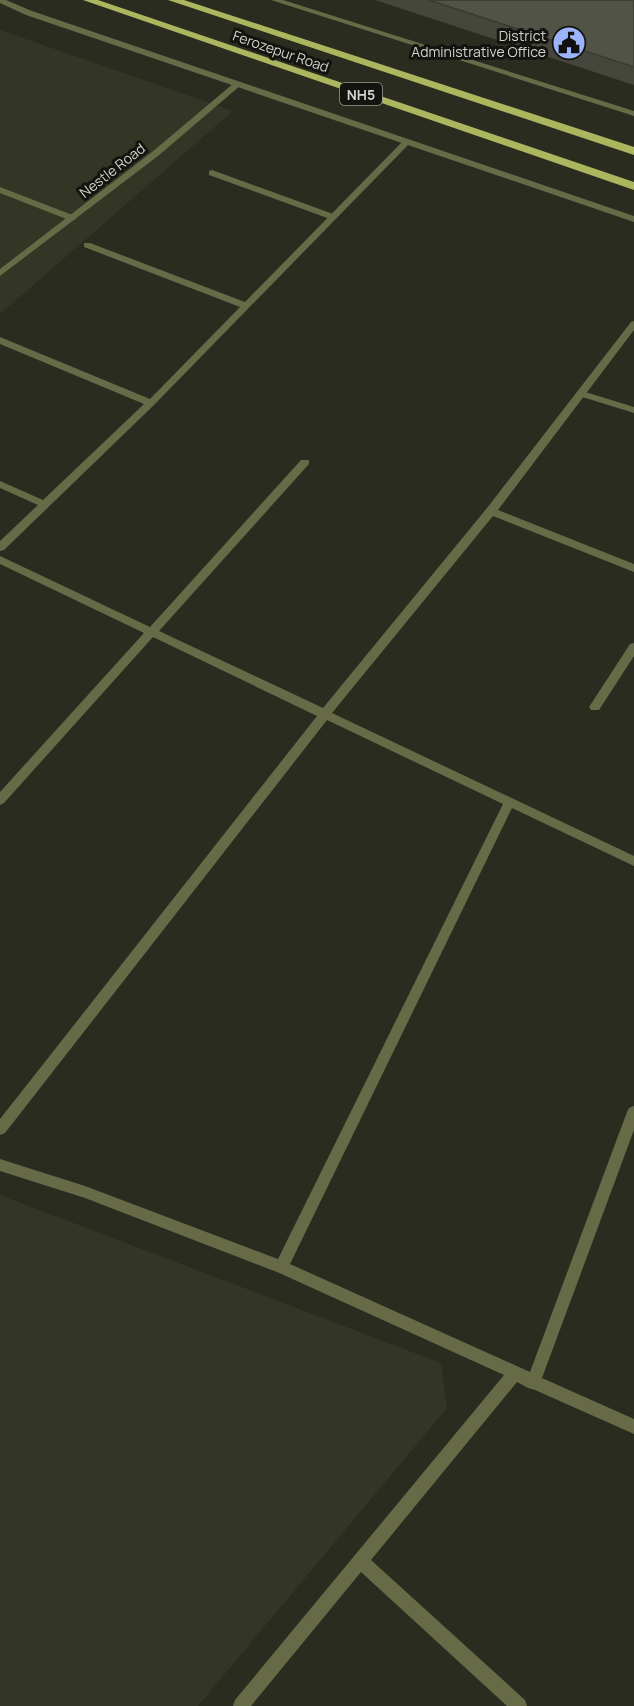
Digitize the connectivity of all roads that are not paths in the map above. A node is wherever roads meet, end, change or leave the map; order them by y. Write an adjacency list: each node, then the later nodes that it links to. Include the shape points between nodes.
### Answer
1 (0, 0): 5 (street)
2 (88, 0): 10 (highway, Ferozepur Road / NH5)
3 (173, 0): 8 (highway, Ferozepur Road / NH5)
4 (275, 0): 6 (street)
5 (237, 85): 7 (street); 13 (street, Nestle Road)
6 (634, 114)
7 (406, 142): 12 (street); 14 (street)
8 (634, 151)
9 (212, 173): 12 (street)
10 (634, 186)
11 (0, 190): 13 (street)
12 (333, 217): 17 (street)
13 (72, 218): 16 (street, Nestle Road)
14 (634, 219)
15 (87, 245): 17 (street)
16 (0, 273)
17 (245, 305): 21 (street)
18 (634, 324): 20 (street)
19 (0, 340): 21 (street)
20 (582, 394): 22 (street); 26 (street)
21 (151, 403): 25 (street)
22 (634, 410)
23 (305, 462): 30 (street)
24 (0, 484): 25 (street)
25 (44, 504): 27 (street)
26 (491, 511): 29 (street); 33 (street)
27 (0, 548)
28 (0, 560): 30 (street)
29 (634, 568)
30 (151, 630): 33 (street); 34 (street)
31 (634, 647): 32 (street)
32 (595, 707)
33 (325, 714): 35 (street); 38 (street)
34 (0, 801)
35 (510, 801): 36 (street); 40 (street)
36 (634, 861)
37 (634, 1112): 42 (street)
38 (0, 1129)
39 (0, 1165): 40 (street, via 85,1192)
40 (281, 1268): 41 (street)
41 (515, 1373): 42 (street); 44 (street)
42 (533, 1383): 43 (street)
43 (634, 1427)
44 (360, 1561): 45 (street); 46 (street)
45 (241, 1706)
46 (519, 1706)

